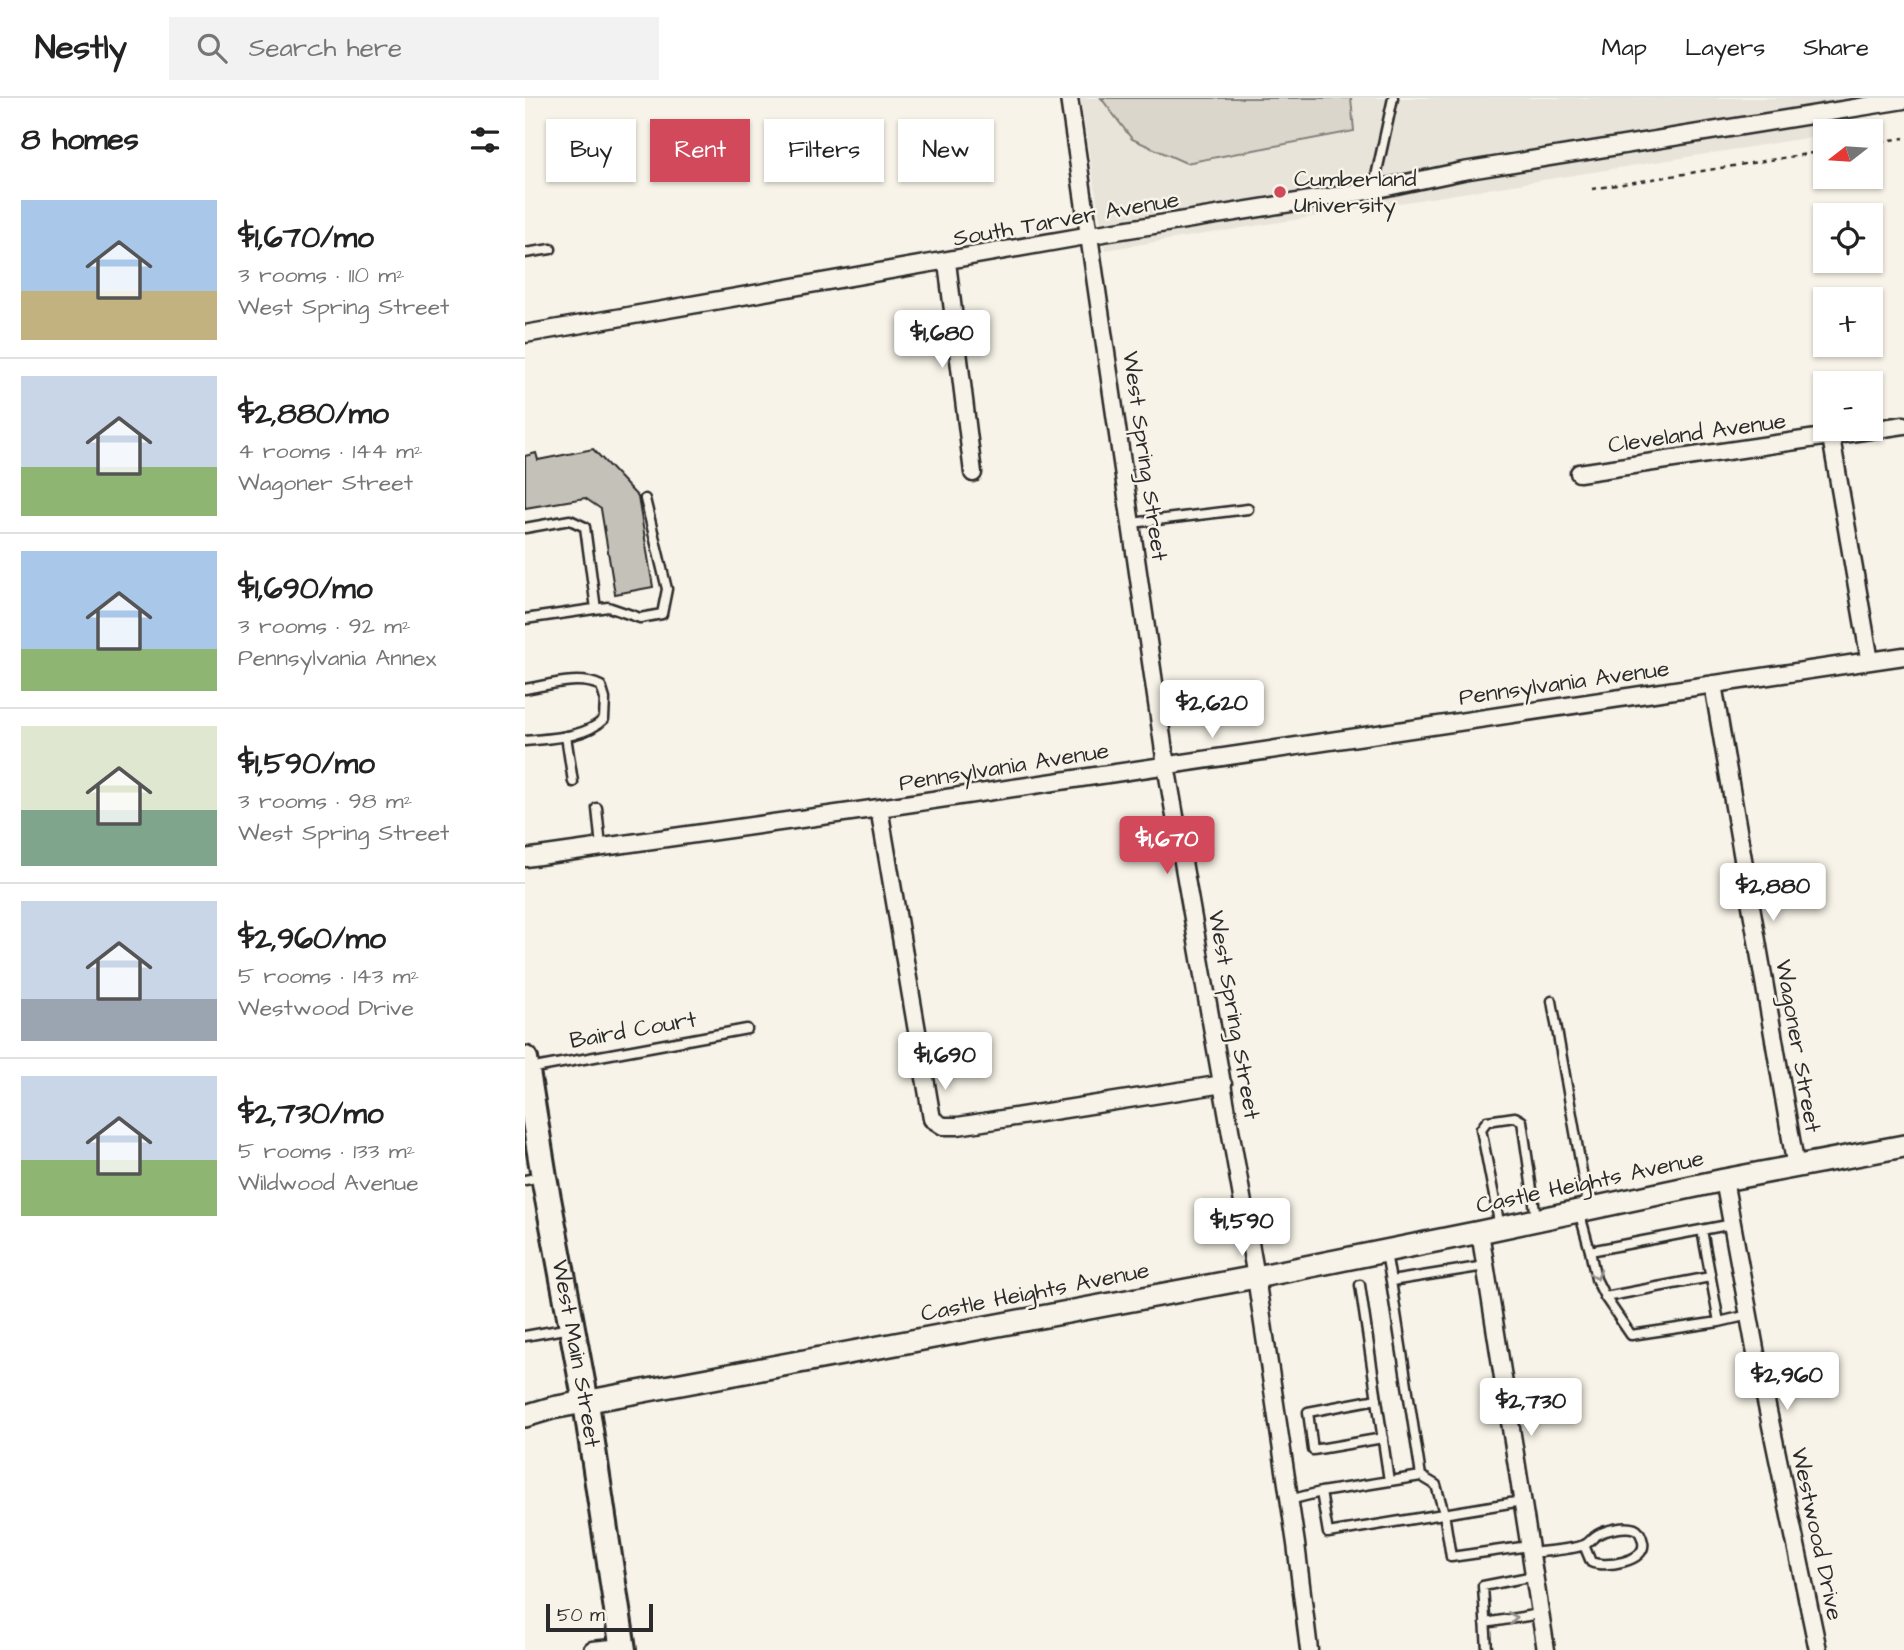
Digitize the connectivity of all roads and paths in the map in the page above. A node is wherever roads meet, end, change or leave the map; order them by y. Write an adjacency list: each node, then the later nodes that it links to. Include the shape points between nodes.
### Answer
1 (1069, 98): 10 (street, West Spring Street)
2 (1393, 98): 9 (lane)
3 (1904, 100): 4 (street, South Tarver Avenue)
4 (1828, 106): 9 (street, South Tarver Avenue)
5 (1904, 138): 6 (path)
6 (1883, 141)
7 (1813, 152): 8 (path)
8 (1592, 189)
9 (1373, 190): 10 (street, South Tarver Avenue)
10 (1091, 235): 13 (street, South Tarver Avenue); 23 (street, West Spring Street)
11 (551, 249): 12 (lane)
12 (525, 253)
13 (947, 262): 14 (street, South Tarver Avenue); 19 (street)
14 (525, 334)
15 (1904, 425): 16 (street, Cleveland Avenue)
16 (1883, 429)
17 (1813, 440): 20 (street, Cleveland Avenue)
18 (1832, 441): 28 (street)
19 (973, 473)
20 (1579, 473)
21 (645, 499): 25 (lane, via 667,589 662,614 640,618 608,607)
22 (1248, 509): 23 (lane)
23 (1132, 523): 33 (street, West Spring Street)
24 (525, 528): 25 (lane, via 570,520 585,527)
25 (596, 609): 26 (lane)
26 (525, 619)
27 (1904, 656): 28 (street, Pennsylvania Avenue)
28 (1870, 661): 29 (street, Pennsylvania Avenue)
29 (1713, 684): 33 (street, Pennsylvania Avenue); 45 (street, Wagoner Street)
30 (525, 690): 31 (lane, via 572,681 591,681 601,687 604,719 595,729)
31 (566, 736): 32 (lane); 34 (lane)
32 (525, 741)
33 (1166, 765): 36 (street, Pennsylvania Avenue); 42 (street, West Spring Street)
34 (573, 782)
35 (597, 808): 37 (lane)
36 (879, 808): 37 (street, Pennsylvania Avenue); 42 (street, via 932,1119 943,1126 958,1126)
37 (601, 848): 38 (street, Pennsylvania Avenue)
38 (525, 858)
39 (1552, 1001): 48 (lane)
40 (747, 1030): 41 (lane, Baird Court)
41 (526, 1064): 43 (main road, West Main Street)
42 (1223, 1084): 56 (street, West Spring Street)
43 (529, 1104): 46 (main road, West Main Street)
44 (1904, 1146): 45 (street, Castle Heights Avenue)
45 (1796, 1168): 47 (street, Castle Heights Avenue)
46 (534, 1178): 63 (main road, West Main Street)
47 (1724, 1180): 48 (street, Castle Heights Avenue); 50 (street, Westwood Drive)
48 (1584, 1210): 49 (street, Castle Heights Avenue); 54 (lane)
49 (1537, 1220): 51 (street, Castle Heights Avenue); 51 (lane, via 1522,1121 1515,1117 1487,1121 1481,1129)
50 (1733, 1224): 52 (lane); 61 (street, Westwood Drive)
51 (1490, 1230): 53 (street, Castle Heights Avenue); 55 (street)
52 (1702, 1230): 54 (lane); 57 (lane)
53 (1385, 1251): 56 (street, Castle Heights Avenue); 58 (lane)
54 (1590, 1251): 60 (lane, one-way to 60, via 1595,1279)
55 (1485, 1266): 58 (lane); 73 (street)
56 (1255, 1277): 66 (street, Castle Heights Avenue); 72 (street, West Spring Street)
57 (1710, 1277): 60 (lane); 62 (lane)
58 (1391, 1281): 69 (lane)
59 (1360, 1285): 65 (lane)
60 (1605, 1297): 62 (lane, via 1631,1335)
61 (1749, 1315): 62 (lane); 85 (street, Westwood Drive)
62 (1719, 1322)
63 (572, 1328): 64 (lane); 66 (main road, West Main Street)
64 (525, 1336)
65 (1377, 1399): 68 (lane); 68 (lane, via 1308,1412 1313,1450)
66 (586, 1403): 67 (street, Castle Heights Avenue); 80 (main road, West Main Street)
67 (525, 1416)
68 (1383, 1438): 70 (lane)
69 (1421, 1476): 70 (lane); 74 (lane, via 1436,1485)
70 (1389, 1481): 71 (lane)
71 (1321, 1492): 72 (lane); 74 (lane, via 1328,1533)
72 (1289, 1500): 82 (street, West Spring Street)
73 (1522, 1501): 74 (lane); 76 (street)
74 (1444, 1513): 76 (lane, via 1451,1557)
75 (1584, 1545): 75 (lane, via 1602,1532 1628,1528 1641,1535 1644,1549 1636,1558 1598,1565 1591,1562); 76 (lane)
76 (1530, 1549): 77 (street)
77 (1534, 1576): 78 (street); 79 (lane, via 1483,1586)
78 (1540, 1614): 79 (lane, one-way to 78); 84 (street)
79 (1485, 1623): 83 (lane)
80 (623, 1649): 81 (street)
81 (592, 1650)
82 (1308, 1650)
83 (1487, 1650)
84 (1546, 1650)
85 (1818, 1650)

